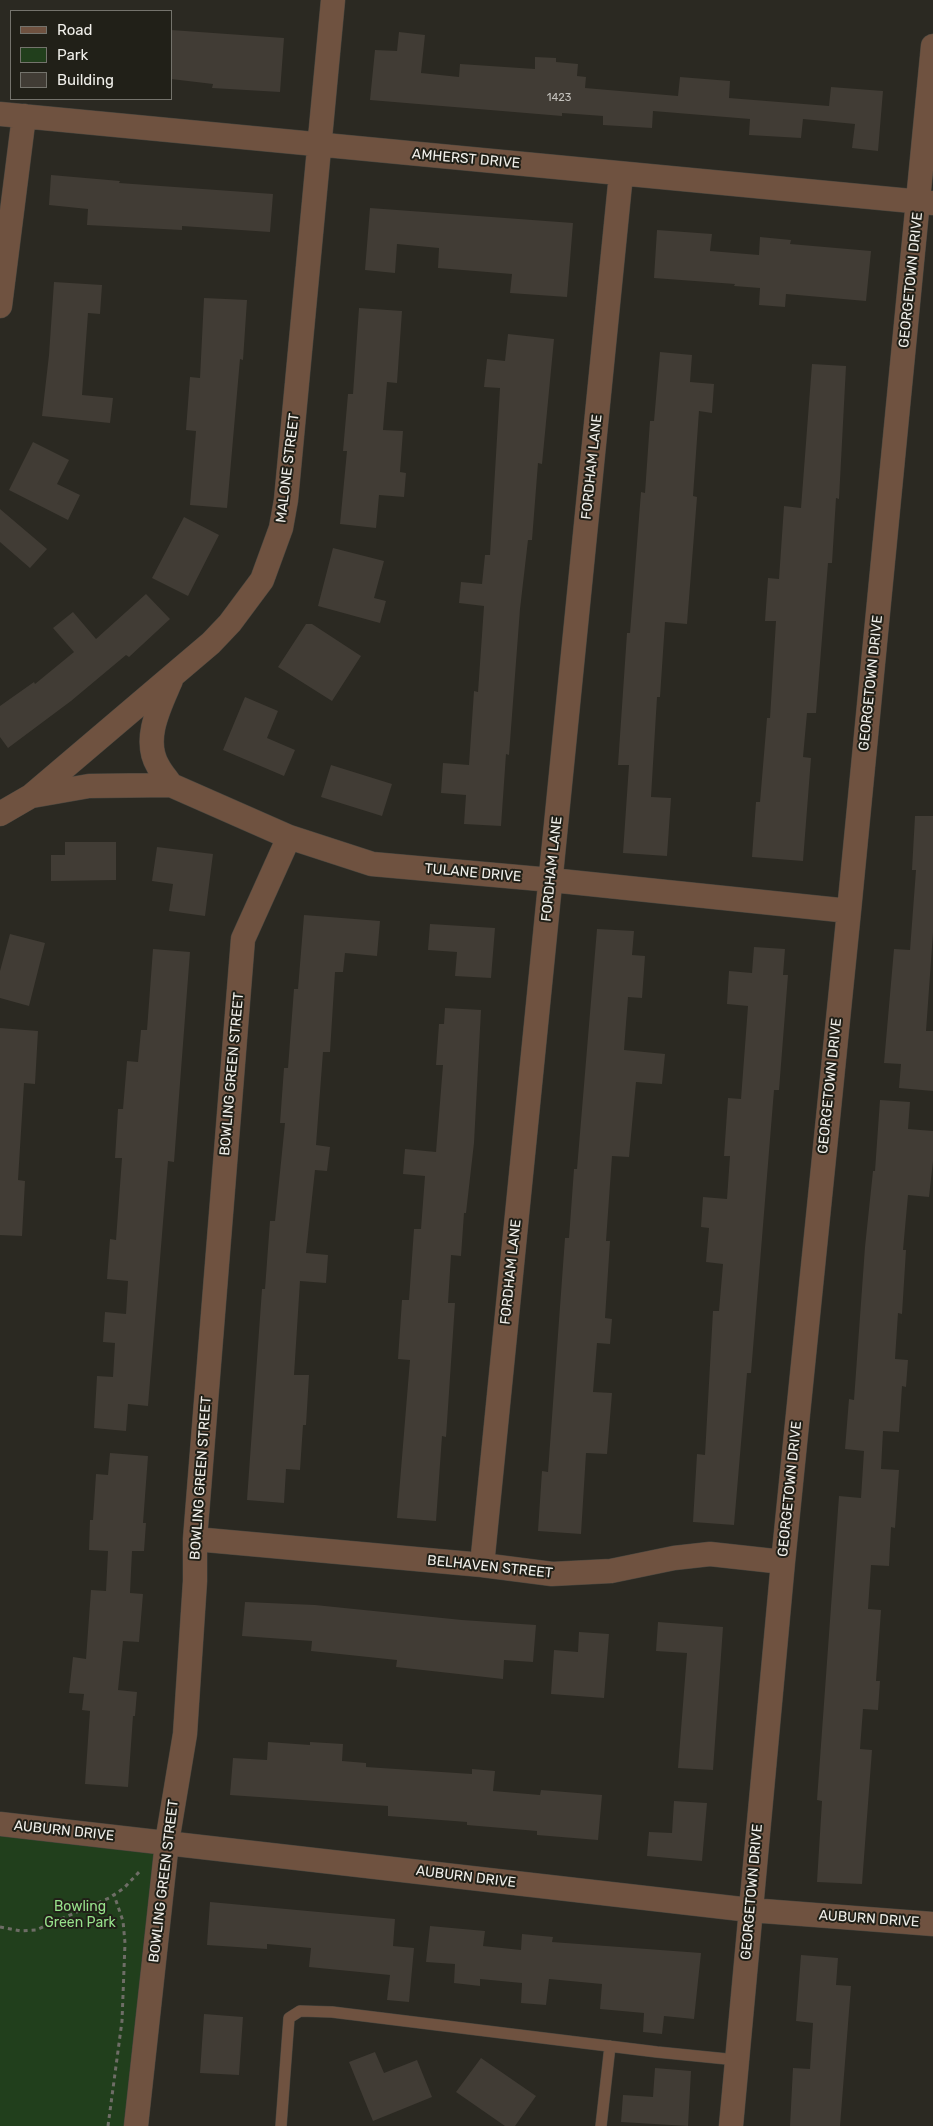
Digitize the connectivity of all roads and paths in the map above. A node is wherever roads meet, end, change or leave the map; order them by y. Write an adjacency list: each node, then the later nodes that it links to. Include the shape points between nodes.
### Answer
1 (333, 0): 5 (street, MALONE STREET)
2 (933, 46): 7 (street, GEORGETOWN DRIVE)
3 (0, 114): 4 (street, AMHERST DRIVE)
4 (24, 116): 5 (street, AMHERST DRIVE); 8 (street)
5 (319, 146): 6 (street, AMHERST DRIVE); 9 (street, MALONE STREET, via 281,528 262,580 246,603 211,643)
6 (621, 174): 7 (street, AMHERST DRIVE); 14 (street, FORDHAM LANE)
7 (926, 202): 15 (street, GEORGETOWN DRIVE)
8 (0, 306)
9 (173, 676): 10 (street, via 158,709 151,738 156,764); 11 (street, MALONE STREET)
10 (171, 785): 11 (street, TULANE DRIVE, via 89,786); 13 (street, TULANE DRIVE)
11 (31, 796): 12 (street, MALONE STREET)
12 (0, 814)
13 (289, 837): 14 (street, TULANE DRIVE, via 372,864); 16 (street, BOWLING GREEN STREET, via 243,939)
14 (551, 880): 15 (street, TULANE DRIVE); 18 (street, FORDHAM LANE)
15 (849, 912): 17 (street, GEORGETOWN DRIVE)
16 (195, 1539): 18 (street, BELHAVEN STREET); 20 (street, BOWLING GREEN STREET, via 185,1734)
17 (783, 1562): 18 (street, BELHAVEN STREET, via 710,1554 611,1571 552,1574); 21 (street, GEORGETOWN DRIVE)
18 (482, 1565)
19 (0, 1824): 20 (street, AUBURN DRIVE)
20 (167, 1842): 21 (street, AUBURN DRIVE); 27 (street, BOWLING GREEN STREET)
21 (750, 1910): 22 (street, AUBURN DRIVE); 25 (street, GEORGETOWN DRIVE)
22 (933, 1924)
23 (0, 1926): 26 (path, via 21,1932 36,1930 114,1895 123,1921 125,1943 122,2020)
24 (610, 2046): 25 (lane); 28 (lane, via 340,2013 300,2011 289,2018); 29 (lane)
25 (737, 2060): 30 (street, GEORGETOWN DRIVE)
26 (108, 2126)
27 (136, 2126)
28 (281, 2126)
29 (601, 2126)
30 (731, 2126)

